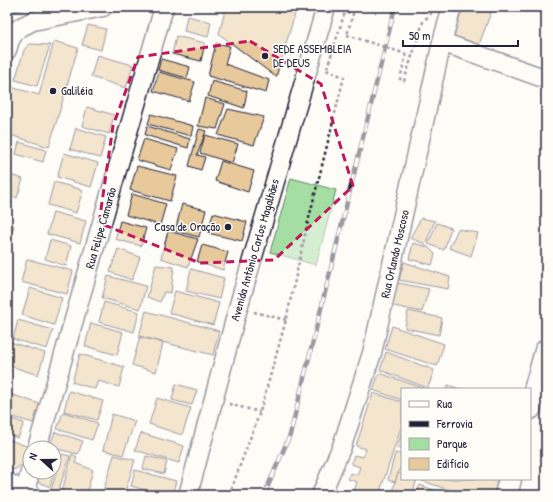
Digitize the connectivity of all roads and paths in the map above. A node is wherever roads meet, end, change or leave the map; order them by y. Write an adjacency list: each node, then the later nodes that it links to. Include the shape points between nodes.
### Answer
1 (103, 7): 7 (street, via 33,21 21,26)
2 (164, 7): 16 (street, Rua Felipe Camarão)
3 (326, 7): 8 (street, Avenida Antônio Carlos Magalhães)
4 (436, 7): 8 (path, bridge, via 423,22 404,81 400,79 406,54 347,35 352,14 345,12)
5 (452, 7): 6 (street, Rua Orlando Moscoso)
6 (442, 42): 9 (street); 23 (street, Rua Orlando Moscoso, via 372,353 342,446)
7 (8, 45)
8 (318, 67): 10 (street, Avenida Antônio Carlos Magalhães); 11 (path, via 344,77)
9 (546, 79)
10 (238, 308): 11 (path); 13 (street, Avenida Antônio Carlos Magalhães)
11 (286, 320): 15 (path)
12 (546, 351): 14 (main road)
13 (214, 399): 15 (path); 21 (street, Avenida Antônio Carlos Magalhães)
14 (531, 404)
15 (260, 412): 22 (path)
16 (39, 440)
17 (30, 480): 20 (street)
18 (510, 480): 24 (main road)
19 (7, 482): 20 (street)
20 (29, 494)
21 (188, 495)
22 (229, 495)
23 (320, 495)
24 (506, 495)

